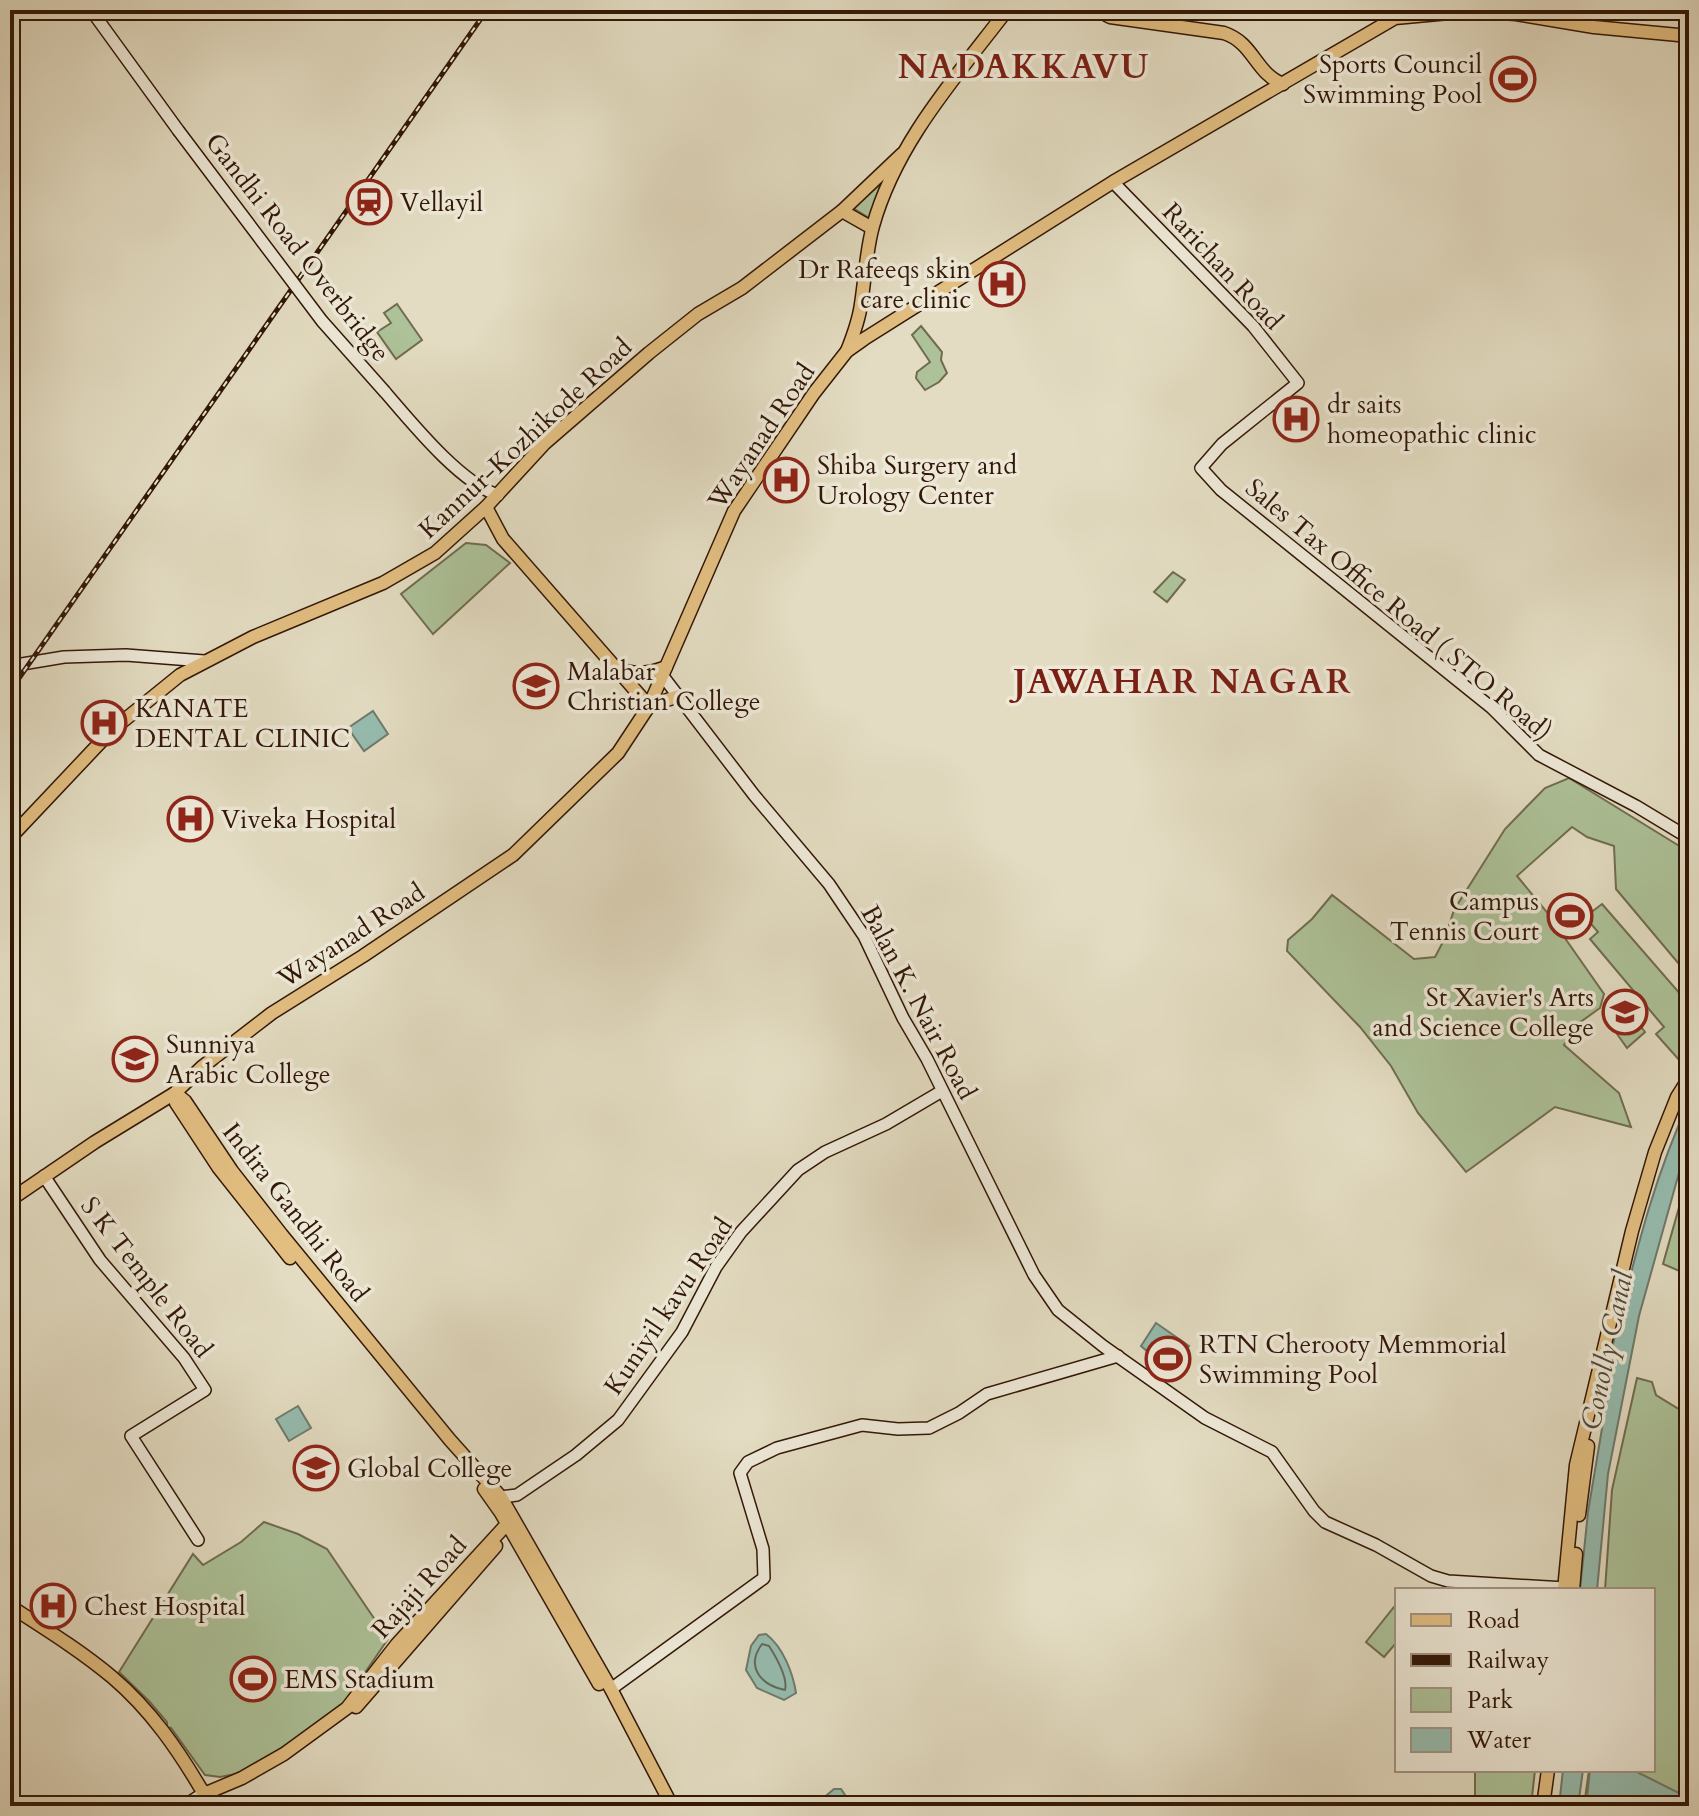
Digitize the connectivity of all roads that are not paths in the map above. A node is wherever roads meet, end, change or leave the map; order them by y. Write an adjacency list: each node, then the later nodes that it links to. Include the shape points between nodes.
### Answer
1 (91, 10): 16 (main road, Gandhi Road Overbridge, bridge, via 322,321 441,453)
2 (1007, 10): 8 (main road)
3 (1097, 10): 5 (main road, via 1110,17 1237,37)
4 (1689, 36): 6 (main road, Wayanad Road, via 1485,12 1395,18)
5 (1267, 76): 6 (main road); 7 (main road)
6 (1283, 84): 7 (main road, Wayanad Road)
7 (1263, 96): 9 (main road, Wayanad Road)
8 (902, 154): 10 (main road, Kannur-Kozhikode Road); 11 (main road)
9 (1113, 182): 13 (main road, Wayanad Road); 15 (main road, Rarichan Road, via 1253,326)
10 (842, 211): 11 (main road); 17 (main road, Kannur-Kozhikode Road, via 649,353 545,443)
11 (872, 228): 12 (main road)
12 (861, 308): 13 (main road); 14 (main road)
13 (880, 329): 14 (main road, Wayanad Road)
14 (847, 351): 22 (main road, Wayanad Road, via 734,511)
15 (1298, 383): 26 (main road, Sales Tax Office Road ( STO Road), via 1222,444 1201,468 1221,490 1492,708 1539,755)
16 (479, 487): 17 (main road); 18 (main road)
17 (498, 495): 18 (main road, Kannur-Kozhikode Road)
18 (486, 507): 19 (main road, Kannur-Kozhikode Road, via 435,553 383,583); 21 (main road, via 503,539)
19 (204, 661): 20 (main road, via 126,655); 25 (main road, Kannur-Kozhikode Road, via 112,730)
20 (10, 666)
21 (615, 666): 22 (main road, via 627,673); 24 (main road)
22 (664, 671): 23 (main road, Balan K. Nair Road); 24 (main road, Wayanad Road)
23 (679, 696): 24 (main road); 28 (main road, Balan K. Nair Road, via 829,884 864,936)
24 (649, 706): 30 (main road, Wayanad Road, via 618,753 513,855 272,1013)
25 (10, 838)
26 (1689, 838)
27 (1689, 1078): 41 (main road, via 1655,1152 1576,1465)
28 (942, 1091): 33 (main road, Balan K. Nair Road, via 1042,1290 1058,1310); 34 (main road, Kuniyil kavu Road, via 798,1170 741,1232 682,1332 618,1420 517,1495)
29 (1689, 1091): 42 (main road, via 1663,1147 1628,1260 1586,1456)
30 (175, 1093): 31 (main road, Wayanad Road); 34 (main road, Indira Gandhi Road, via 176,1103 218,1167)
31 (44, 1176): 32 (main road, Wayanad Road); 36 (main road, S K Temple Road, via 100,1260 205,1390 131,1436)
32 (10, 1200)
33 (1118, 1356): 39 (main road, Balan K. Nair Road, via 1218,1427 1272,1452 1325,1522); 44 (main road, via 987,1394 929,1428 862,1425 777,1448 748,1462 740,1473 763,1549 764,1578)
34 (497, 1498): 35 (main road, Indira Gandhi Road); 38 (main road, via 495,1523)
35 (511, 1525): 37 (main road, Indira Gandhi Road); 38 (main road, Rajaji Road); 44 (main road, Indira Gandhi Road)
36 (198, 1540)
37 (528, 1562): 38 (main road, via 507,1545); 45 (main road, Indira Gandhi Road)
38 (473, 1564): 48 (main road, Rajaji Road, via 397,1644 347,1708)
39 (1448, 1586): 40 (main road)
40 (1527, 1588)
41 (1567, 1588)
42 (1567, 1588)
43 (10, 1606): 48 (main road, via 112,1677 141,1705 181,1754)
44 (611, 1689): 45 (main road, Indira Gandhi Road)
45 (641, 1752): 49 (main road, via 657,1764)
46 (1548, 1772): 51 (main road)
47 (1555, 1772): 52 (main road)
48 (203, 1803): 50 (main road)
49 (671, 1805)
50 (184, 1806)
51 (1543, 1806)
52 (1551, 1806)

